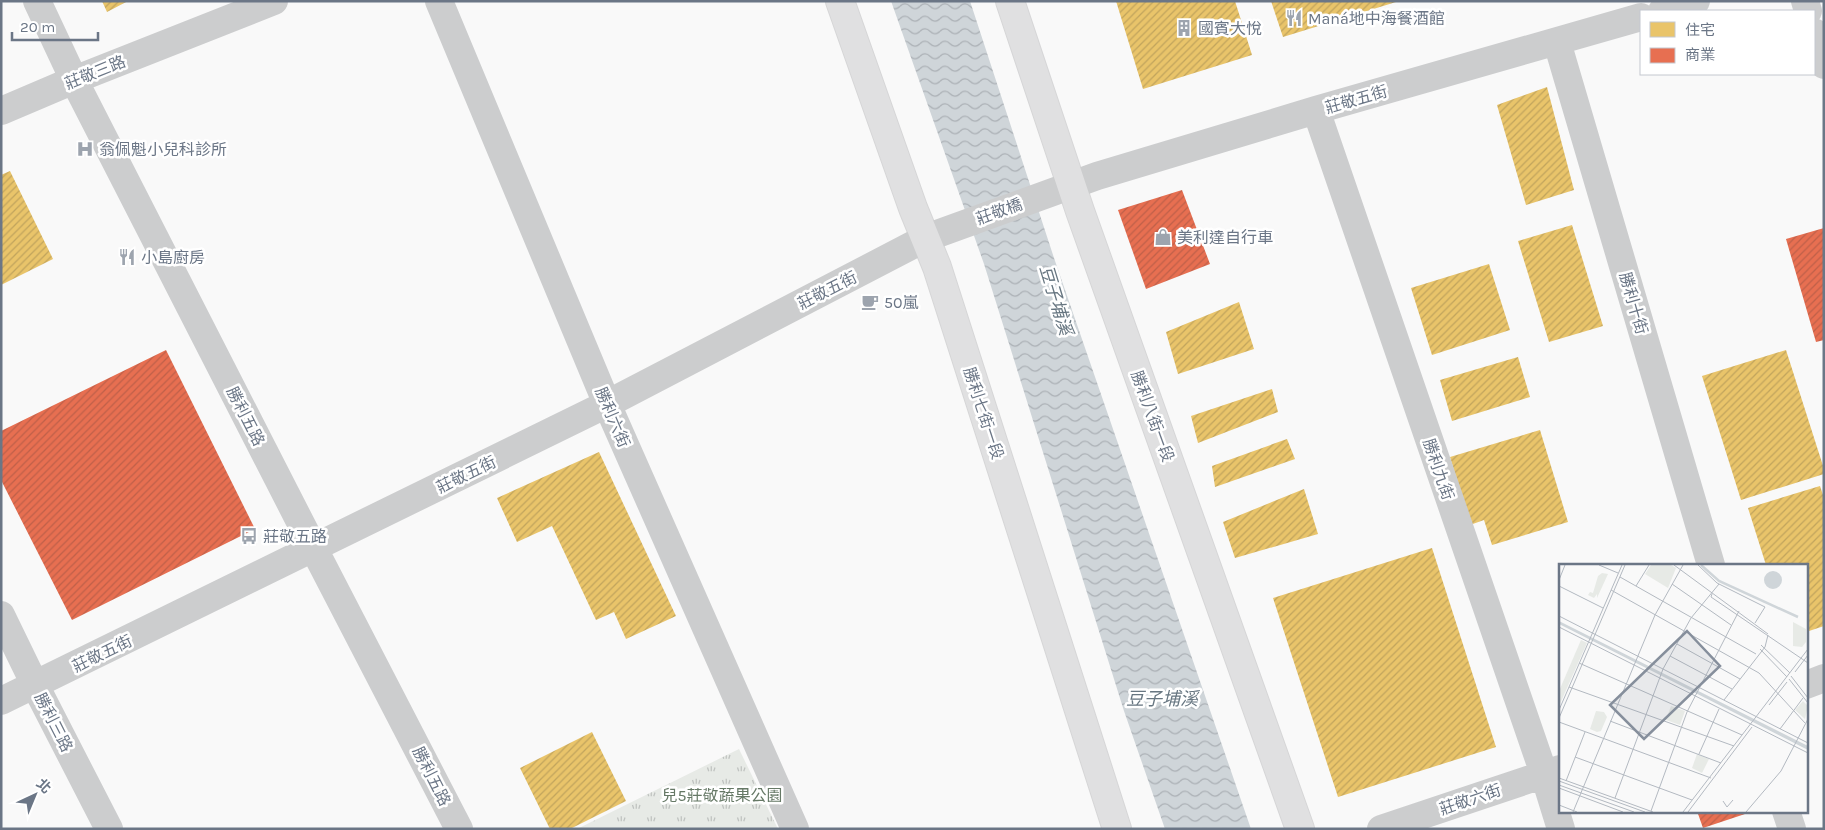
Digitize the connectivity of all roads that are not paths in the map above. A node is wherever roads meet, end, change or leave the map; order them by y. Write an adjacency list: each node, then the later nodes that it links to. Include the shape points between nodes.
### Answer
1 (37, 1): 12 (street, 勝利五路)
2 (274, 1): 12 (street, 莊敬三路)
3 (440, 1): 17 (street, 勝利六街)
4 (840, 1): 16 (street, 勝利七街一段)
5 (1010, 1): 15 (street, 勝利八街一段)
6 (1696, 1): 7 (street)
7 (1665, 10)
8 (1640, 17): 10 (street, 莊敬五街)
9 (1815, 35): 11 (street)
10 (1557, 42): 13 (street, 莊敬五街); 19 (street, 勝利十街)
11 (1824, 65)
12 (74, 80): 14 (street, 莊敬三路); 18 (street, 勝利五路)
13 (1316, 110): 15 (street, 莊敬五街); 25 (street, 勝利九街)
14 (1, 111)
15 (1071, 184): 16 (street, 莊敬橋); 31 (street, 勝利八街一段)
16 (926, 238): 17 (street, 莊敬五街); 30 (street, 勝利七街一段)
17 (607, 404): 18 (street, 莊敬五街); 29 (street, 勝利六街)
18 (314, 549): 23 (street, 莊敬五街); 28 (street, 勝利五路)
19 (1711, 564)
20 (1, 615): 23 (street, 勝利三路)
21 (1824, 678): 22 (street)
22 (1808, 684)
23 (35, 686): 24 (street, 莊敬五街); 27 (street, 勝利三路)
24 (1, 701)
25 (1552, 771): 32 (street, 莊敬六街); 33 (street, 勝利九街)
26 (1786, 812): 34 (street)
27 (109, 829)
28 (459, 829)
29 (795, 829)
30 (1117, 829)
31 (1300, 829)
32 (1381, 829)
33 (1561, 829)
34 (1792, 829)

